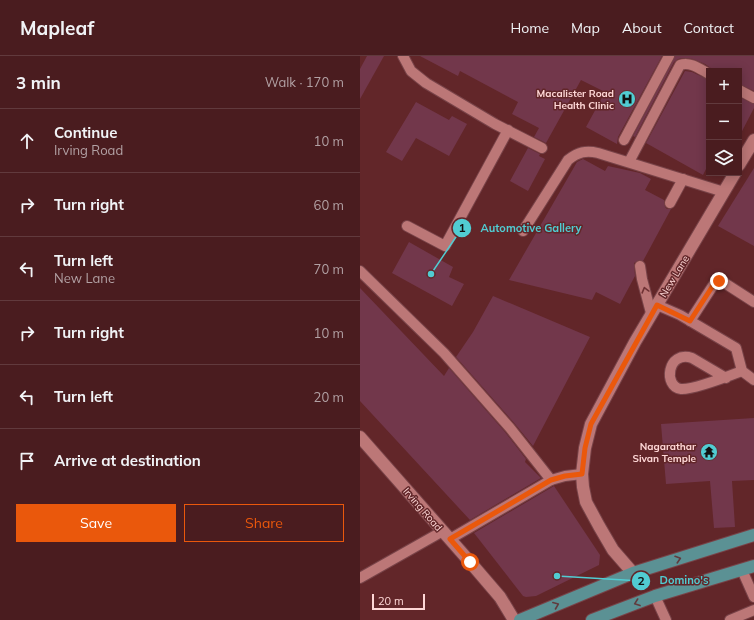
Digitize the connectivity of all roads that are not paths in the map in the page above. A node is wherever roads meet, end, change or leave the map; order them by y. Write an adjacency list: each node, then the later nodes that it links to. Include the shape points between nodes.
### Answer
1 (403, 56): 6 (lane, via 411,71 426,83)
2 (669, 56): 7 (lane)
3 (706, 72): 11 (lane, via 689,63 680,64)
4 (742, 92): 5 (lane)
5 (754, 98)
6 (508, 130): 9 (lane); 16 (lane, via 445,246)
7 (624, 140)
8 (754, 140): 10 (street)
9 (542, 148)
10 (742, 160)
11 (629, 162): 13 (lane); 17 (lane, via 591,151 582,151 574,155 568,160)
12 (733, 176): 14 (street, New Lane)
13 (683, 179): 14 (lane); 15 (lane)
14 (724, 192): 21 (street, New Lane)
15 (670, 203)
16 (407, 226)
17 (523, 231)
18 (640, 266): 21 (lane, one-way to 18, via 642,279)
19 (360, 271): 28 (lane, via 444,353 510,428)
20 (754, 302): 22 (lane, via 724,282 716,282)
21 (654, 309): 22 (lane); 27 (street, New Lane, via 591,424)
22 (690, 321): 23 (lane, via 736,348)
23 (742, 371): 24 (lane); 25 (lane)
24 (726, 378): 24 (lane, via 682,389 674,386 670,370 672,363 686,356)
25 (754, 380)
26 (360, 437): 29 (street, Irving Road)
27 (582, 474): 28 (lane); 34 (street, New Lane, via 586,502 613,550)
28 (551, 480): 29 (lane)
29 (446, 535): 33 (lane); 38 (street, Irving Road, via 500,597)
30 (754, 535): 34 (main road, one-way to 30)
31 (754, 566): 32 (main road)
32 (742, 570): 35 (main road); 36 (lane)
33 (362, 574)
34 (633, 574): 39 (main road, one-way to 34)
35 (655, 596): 40 (main road, one-way to 40); 41 (lane)
36 (754, 597)
37 (752, 614): 42 (lane)
38 (514, 620)
39 (520, 620)
40 (592, 620)
41 (666, 620)
42 (730, 620)

